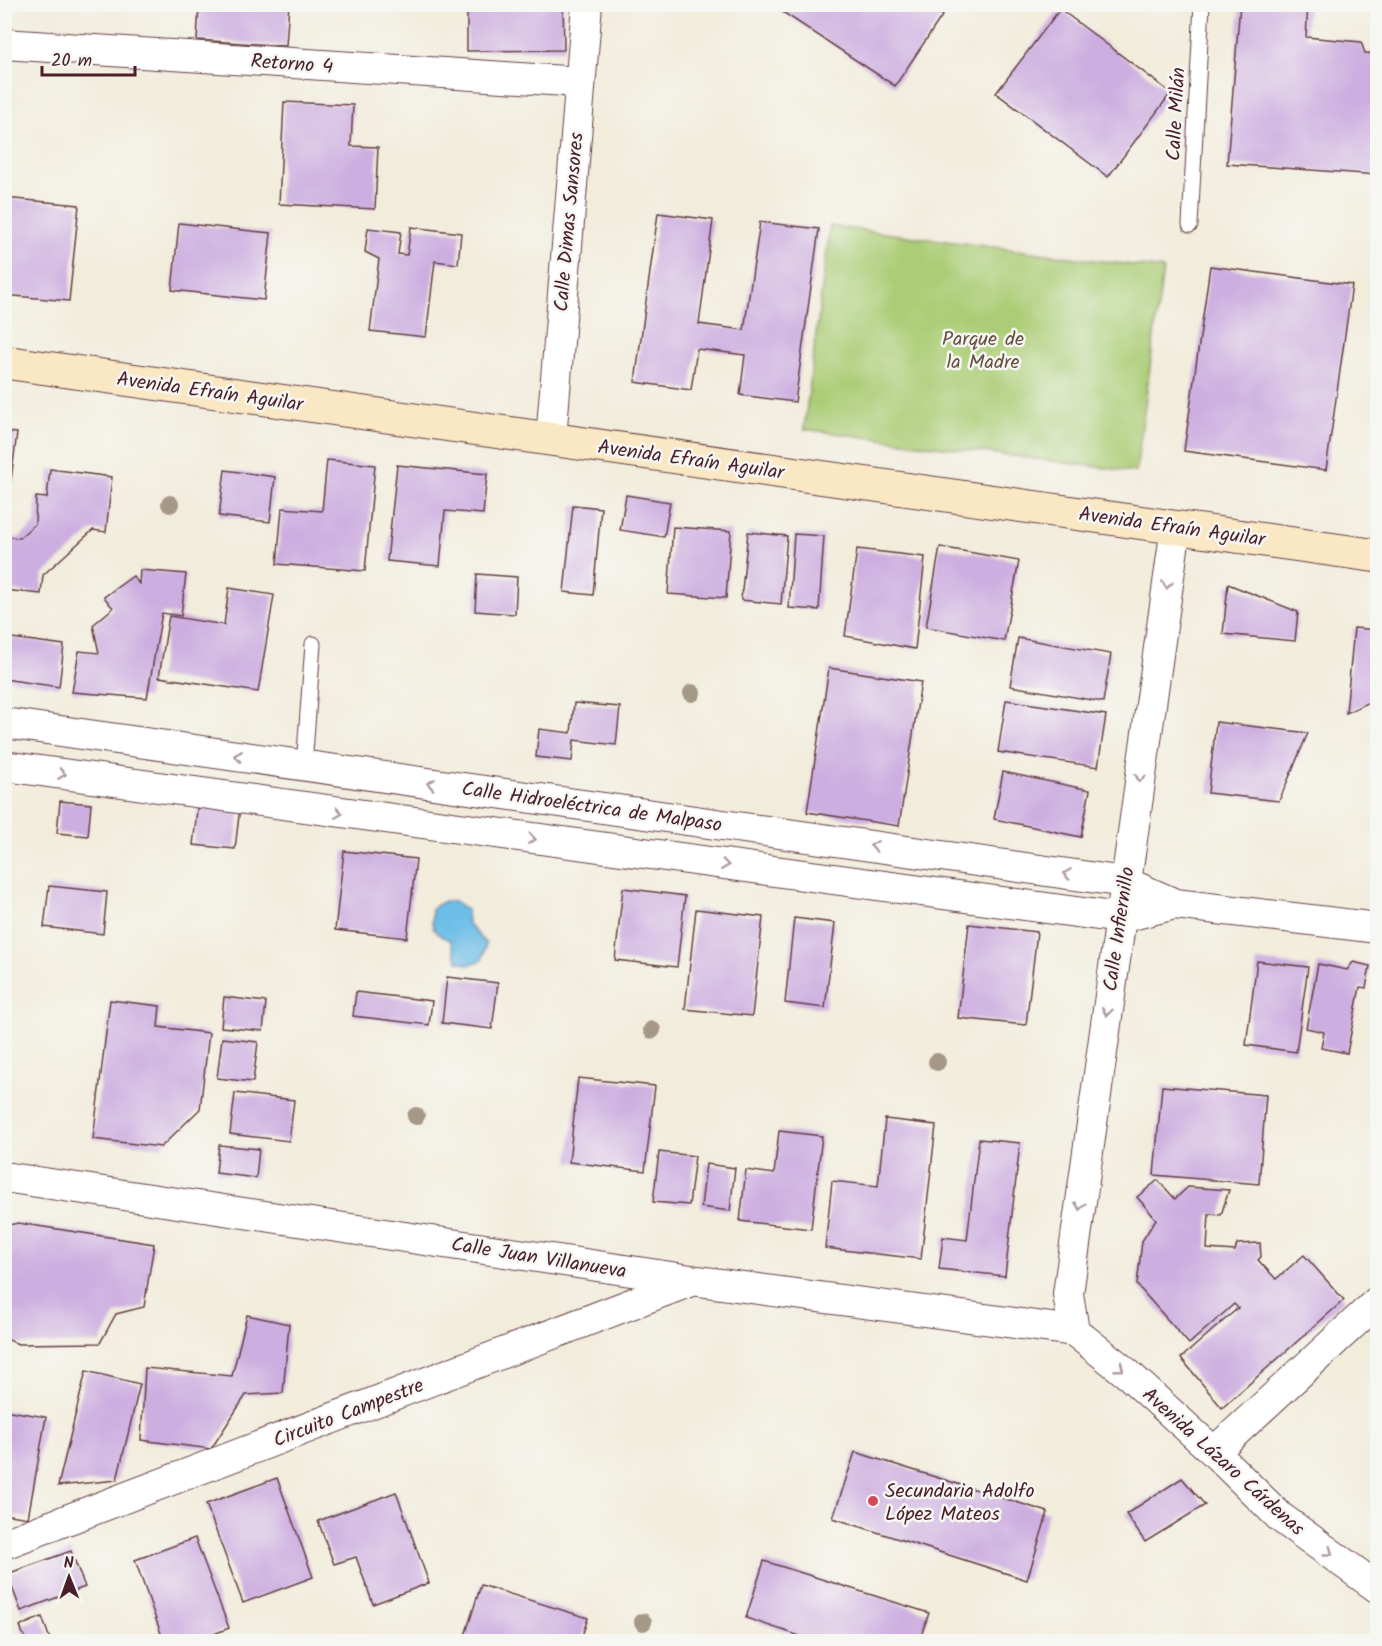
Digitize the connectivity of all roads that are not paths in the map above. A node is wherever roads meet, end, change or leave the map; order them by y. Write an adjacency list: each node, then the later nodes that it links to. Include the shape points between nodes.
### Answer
1 (587, 4): 4 (street, Calle Dimas Sansores)
2 (1202, 4): 5 (lane, Calle Milán)
3 (4, 44): 4 (street, Retorno 4)
4 (580, 82): 7 (street, Calle Dimas Sansores)
5 (1190, 225)
6 (4, 362): 7 (main road, Avenida Efraín Aguilar)
7 (551, 439): 8 (main road, Avenida Efraín Aguilar)
8 (1176, 527): 9 (main road, Avenida Efraín Aguilar); 15 (street, Calle Infiernillo, one-way to 15)
9 (1377, 556)
10 (313, 644): 12 (lane)
11 (4, 723): 12 (street, Calle Hidroeléctrica de Malpaso, one-way to 11)
12 (303, 765): 14 (street); 15 (street, Calle Hidroeléctrica de Malpaso, one-way to 12)
13 (4, 766): 14 (street, Calle Hidroeléctrica de Malpaso, one-way to 14)
14 (301, 808): 17 (street, Calle Hidroeléctrica de Malpaso, one-way to 17)
15 (1125, 882): 16 (street, Calle Hidroeléctrica de Malpaso); 17 (street, Calle Infiernillo)
16 (1175, 904): 17 (street, Calle Hidroeléctrica de Malpaso); 18 (street, Calle Hidroeléctrica de Malpaso)
17 (1120, 918): 22 (street, Calle Infiernillo, one-way to 22, via 1068,1294)
18 (1377, 928)
19 (4, 1177): 20 (street, Calle Juan Villanueva)
20 (692, 1280): 22 (street, Calle Juan Villanueva); 24 (street, Circuito Campestre)
21 (1377, 1301): 23 (street)
22 (1074, 1331): 23 (street, Avenida Lázaro Cárdenas, one-way to 23)
23 (1214, 1452): 25 (street, Avenida Lázaro Cárdenas, one-way to 25, via 1280,1517)
24 (4, 1544)
25 (1377, 1588)

